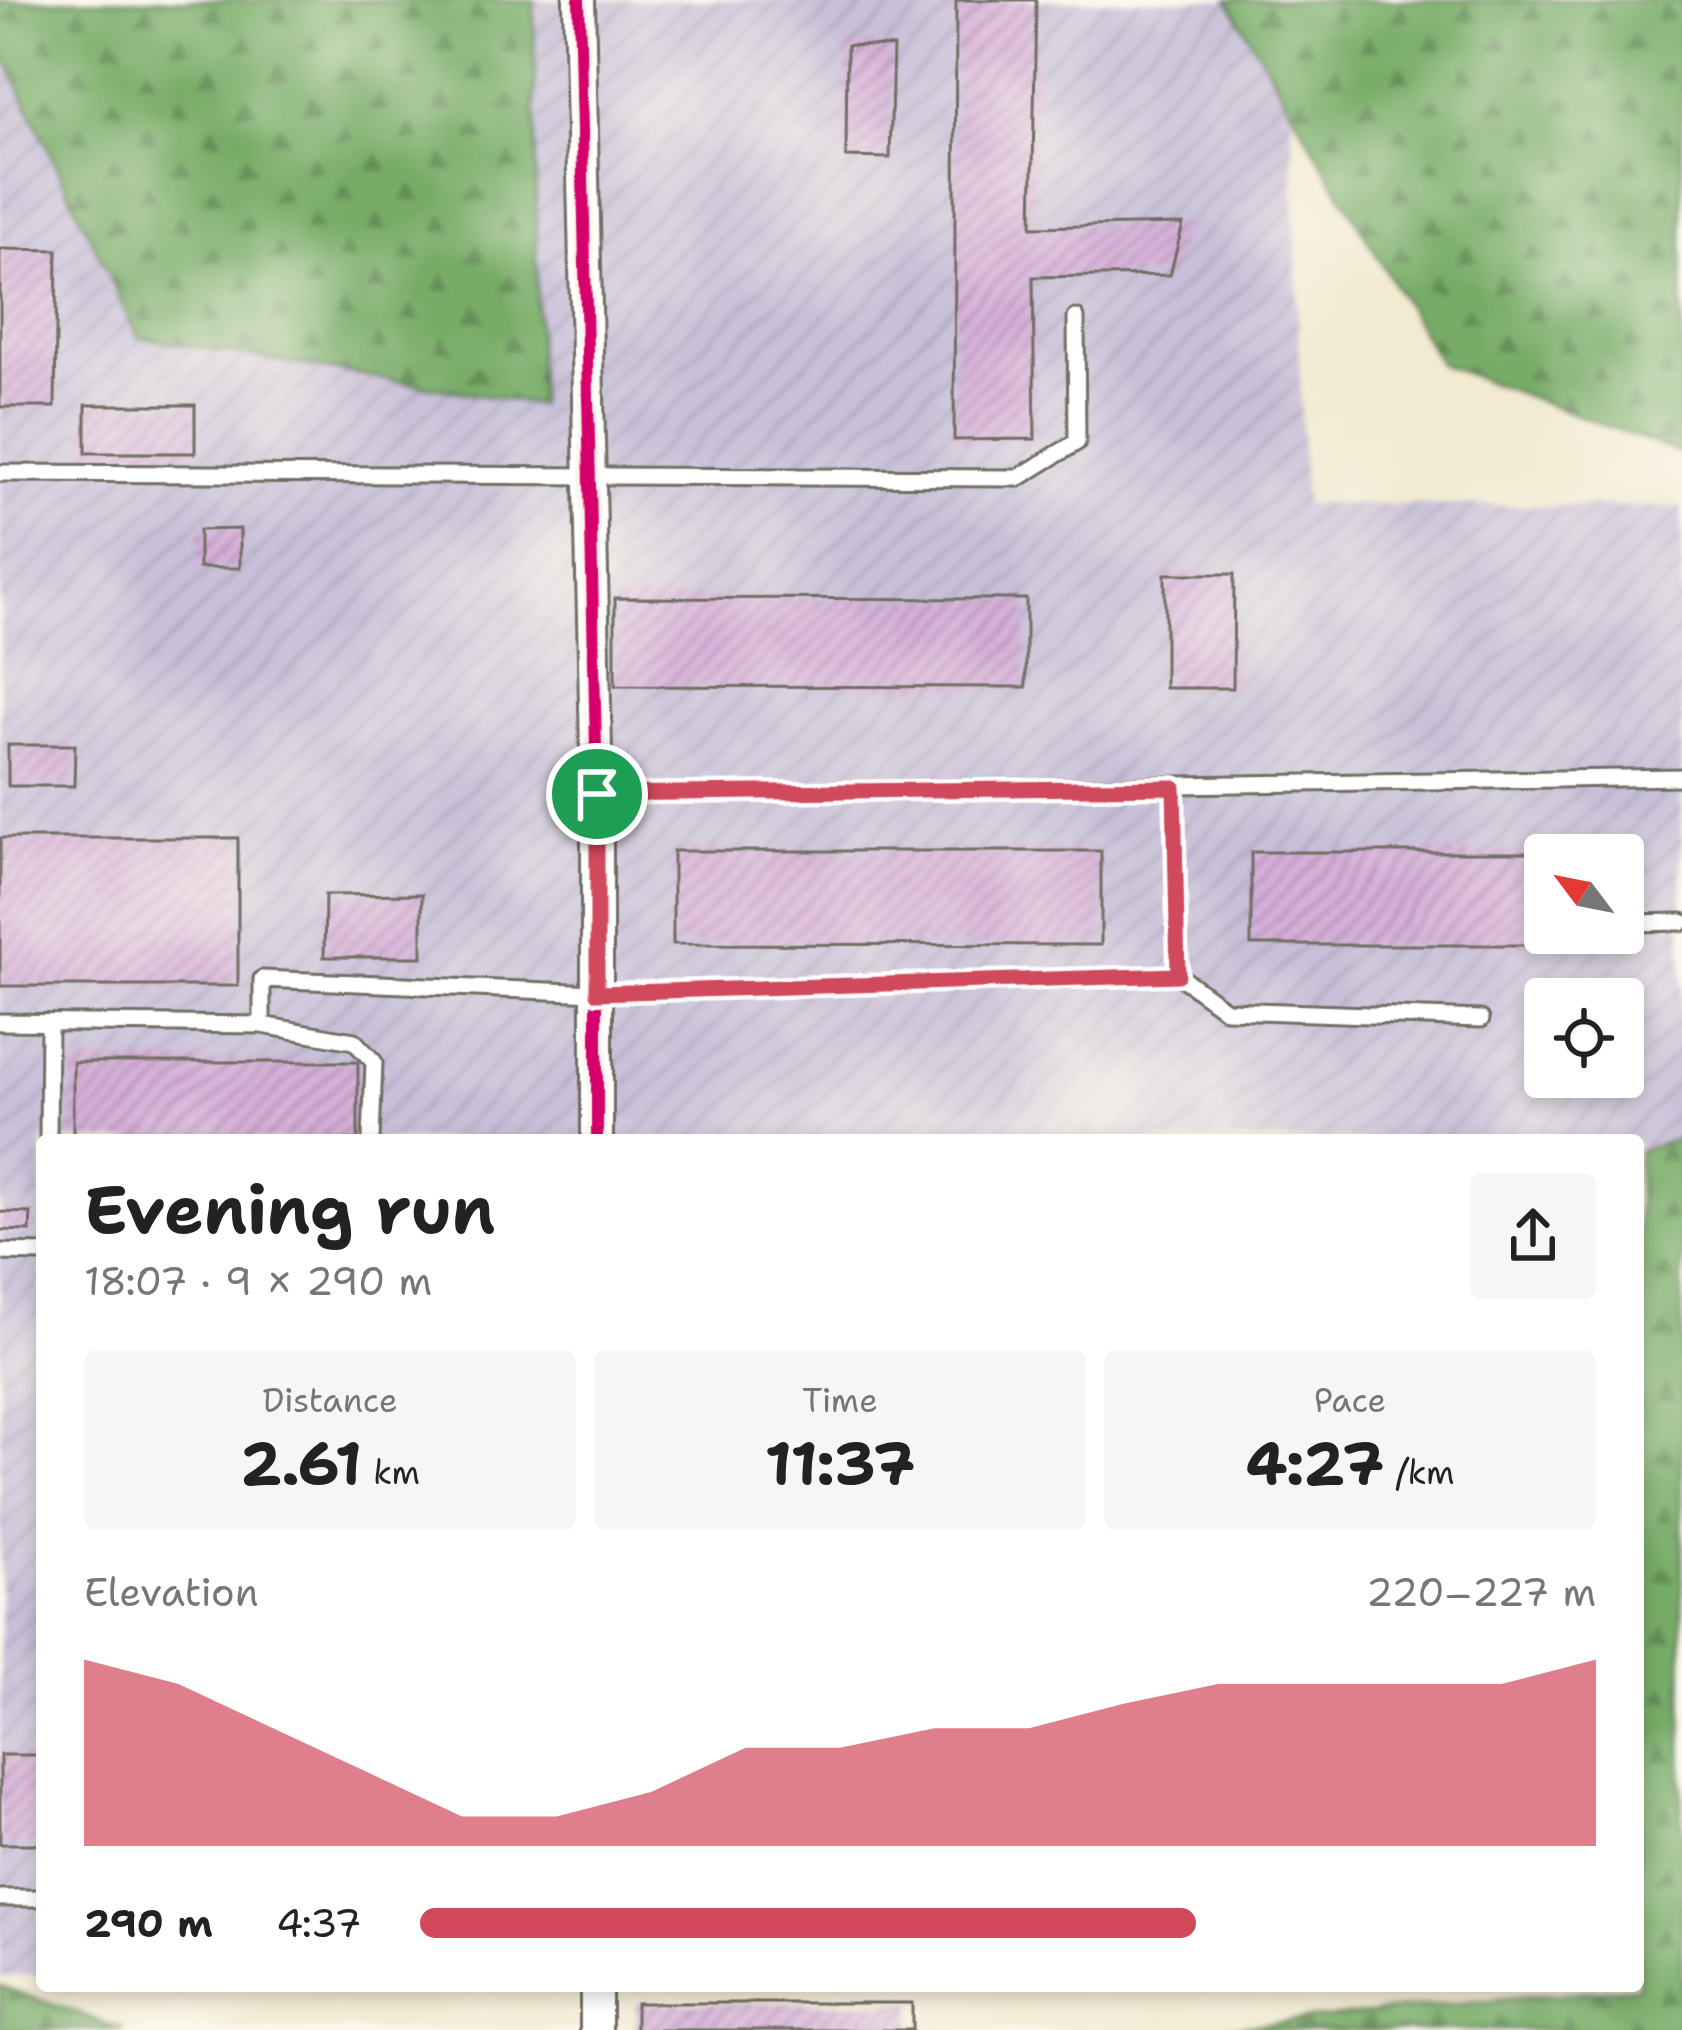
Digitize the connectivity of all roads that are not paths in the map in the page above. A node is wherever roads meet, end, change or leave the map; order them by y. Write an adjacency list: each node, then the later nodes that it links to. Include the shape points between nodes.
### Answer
1 (579, 0): 4 (street)
2 (1076, 318): 4 (lane, via 1077,442 1018,478)
3 (0, 473): 4 (lane)
4 (589, 475): 7 (street)
5 (1682, 777): 6 (lane)
6 (1174, 787): 7 (lane); 10 (lane)
7 (597, 794): 11 (street)
8 (1682, 922): 9 (lane)
9 (1644, 923)
10 (1178, 975): 11 (lane); 12 (lane, via 1226,1010)
11 (597, 993): 15 (lane, via 262,979); 18 (street)
12 (1481, 1018)
13 (0, 1022): 14 (lane)
14 (49, 1023): 15 (lane); 16 (lane)
15 (262, 1025): 17 (lane, via 354,1041 374,1062)
16 (48, 1134)
17 (371, 1134)
18 (597, 1134)
19 (0, 1252): 20 (lane)
20 (36, 1252)
21 (0, 1898): 22 (lane)
22 (36, 1898)
23 (596, 1992): 24 (street)
24 (596, 2030)

